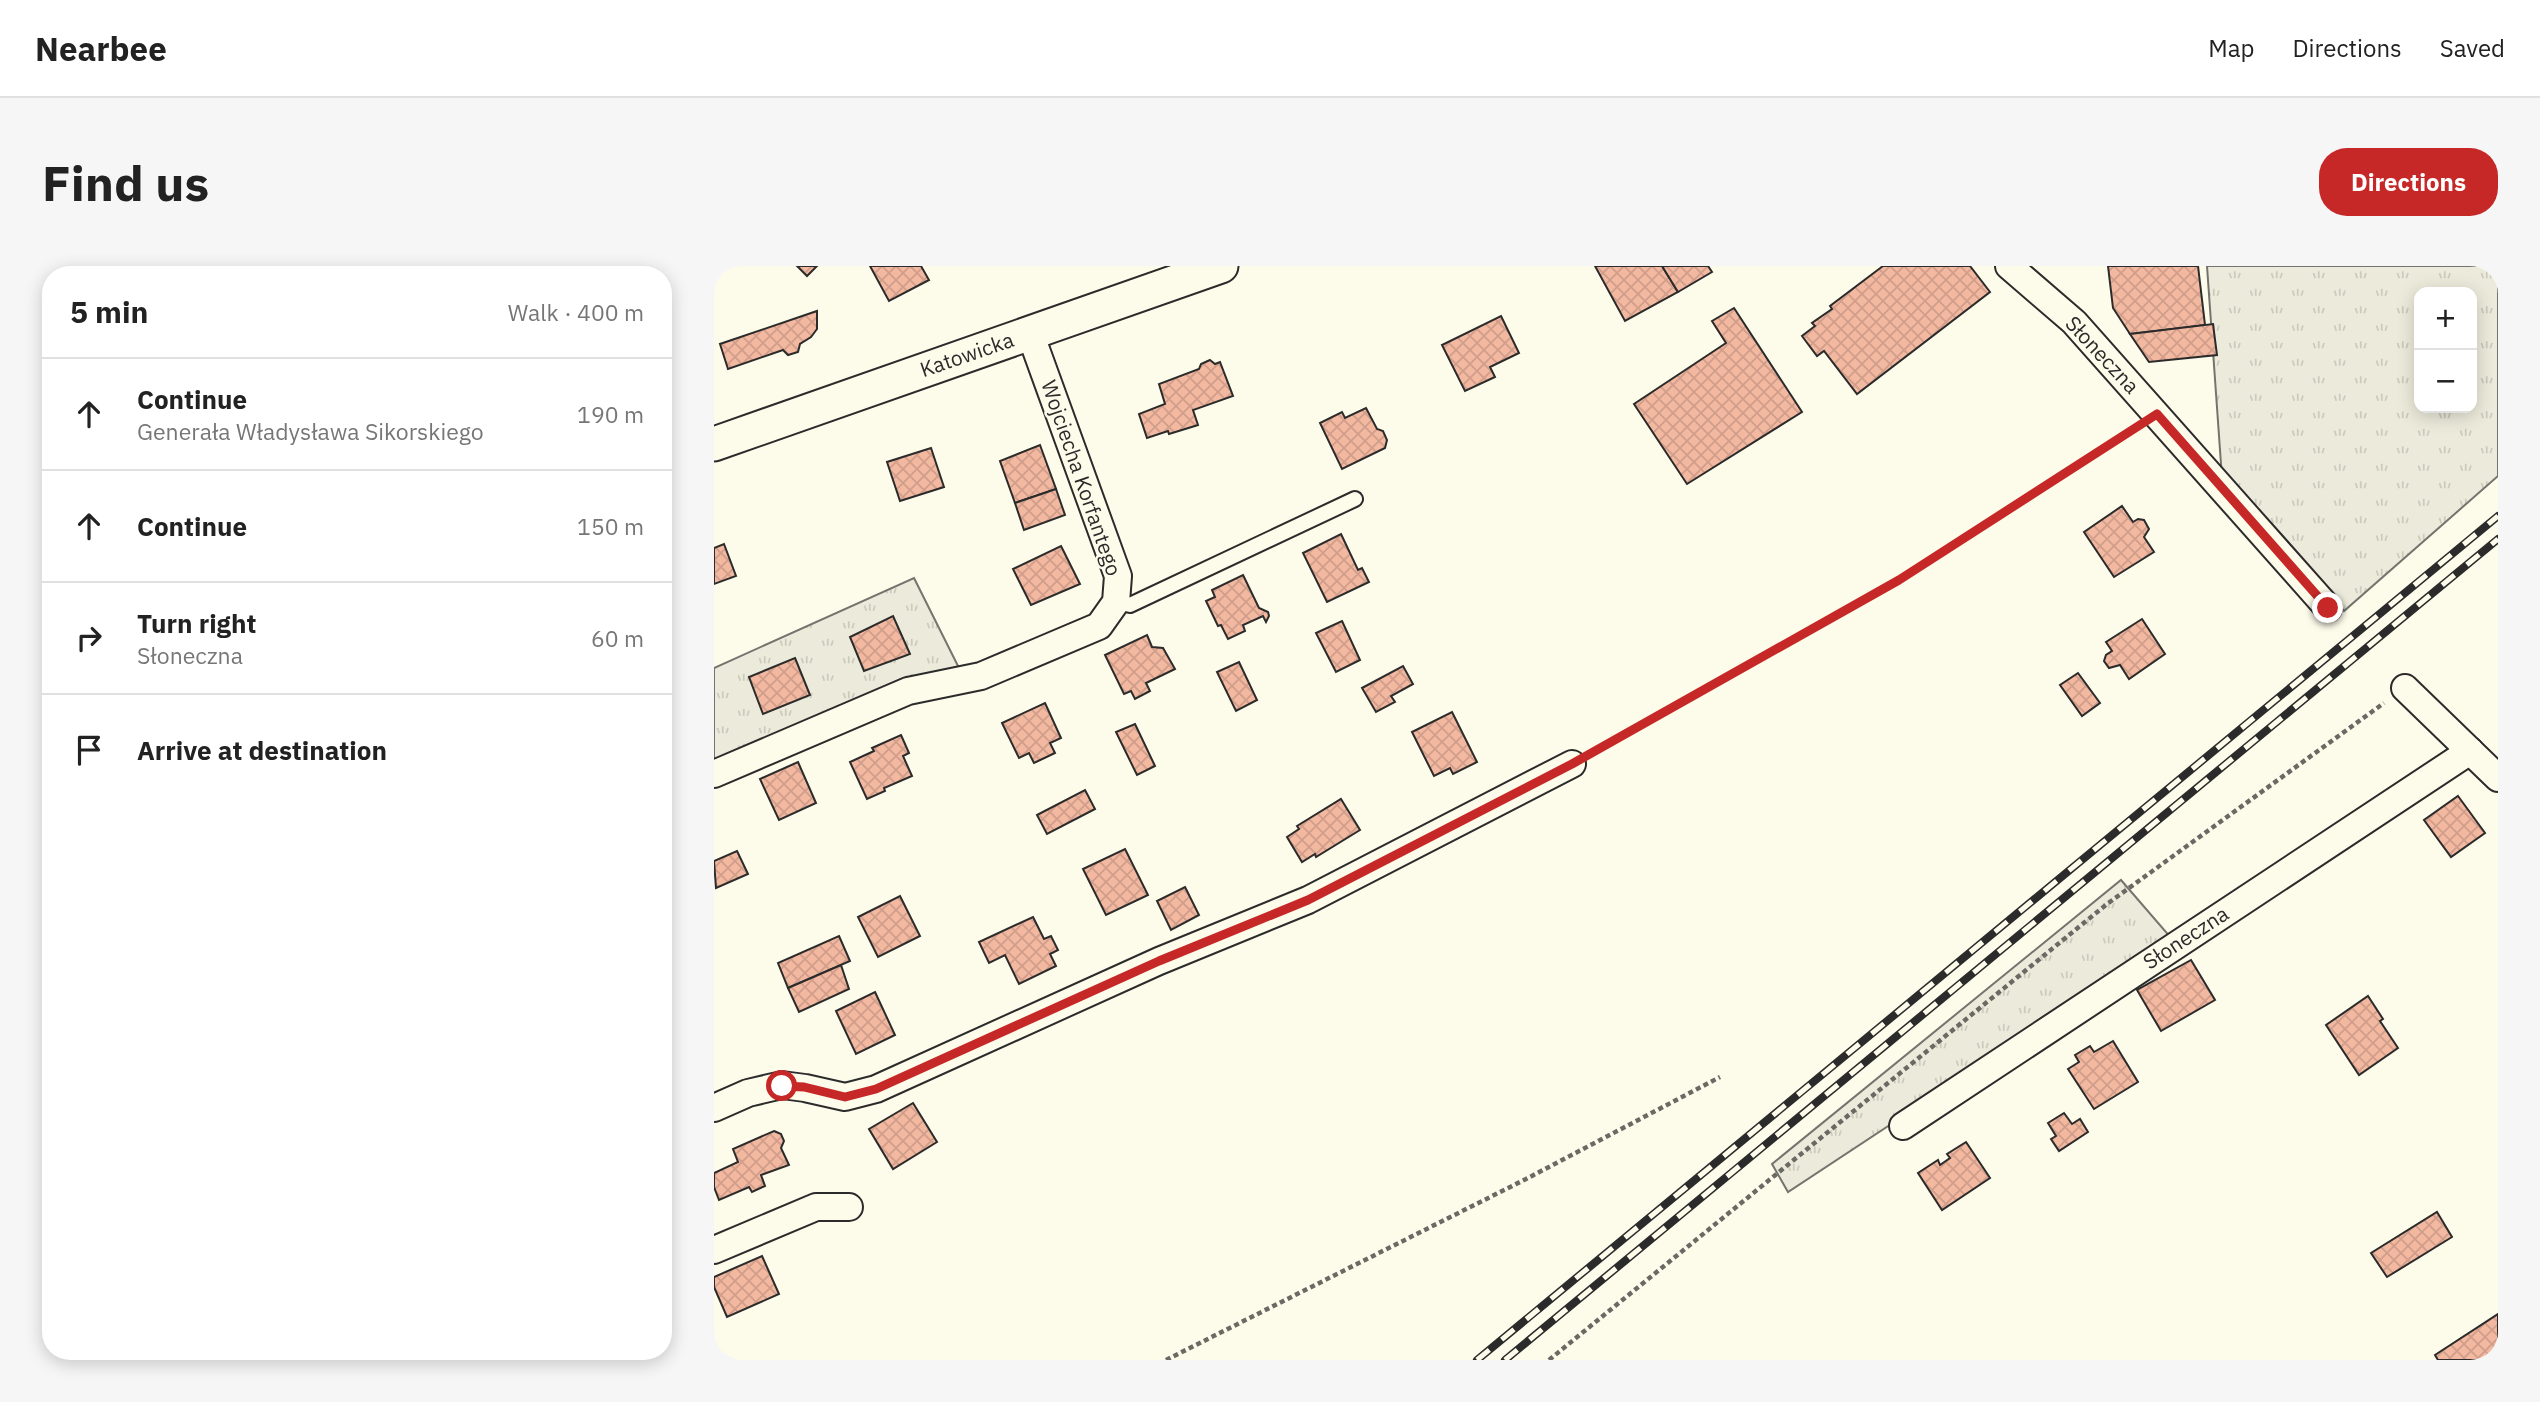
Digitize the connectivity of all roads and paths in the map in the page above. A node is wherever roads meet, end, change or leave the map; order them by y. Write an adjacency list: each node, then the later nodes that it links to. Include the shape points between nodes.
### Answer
1 (1221, 266): 3 (street, Katowicka)
2 (2009, 266): 4 (street, Słoneczna, via 2074,322)
3 (1030, 333): 5 (street, Katowicka); 7 (street, Wojciecha Korfantego, via 1118,576)
4 (2157, 414): 8 (street, Słoneczna); 11 (path, via 1899,580)
5 (714, 444)
6 (1355, 499): 7 (lane, via 1130,605)
7 (1116, 602): 12 (street, Wojciecha Korfantego, via 1100,625 1052,646 981,676 908,691)
8 (2328, 608)
9 (2405, 688): 10 (street); 20 (path, via 2107,904)
10 (2470, 751): 13 (street); 16 (street, Słoneczna)
11 (1572, 764): 15 (street, via 1308,900 1159,961 876,1089 845,1097 782,1086 748,1093)
12 (714, 774)
13 (2498, 778)
14 (1720, 1077): 19 (path)
15 (714, 1108)
16 (1903, 1126)
17 (849, 1207): 18 (street, via 816,1207)
18 (714, 1250)
19 (1166, 1360)
20 (1549, 1360)

